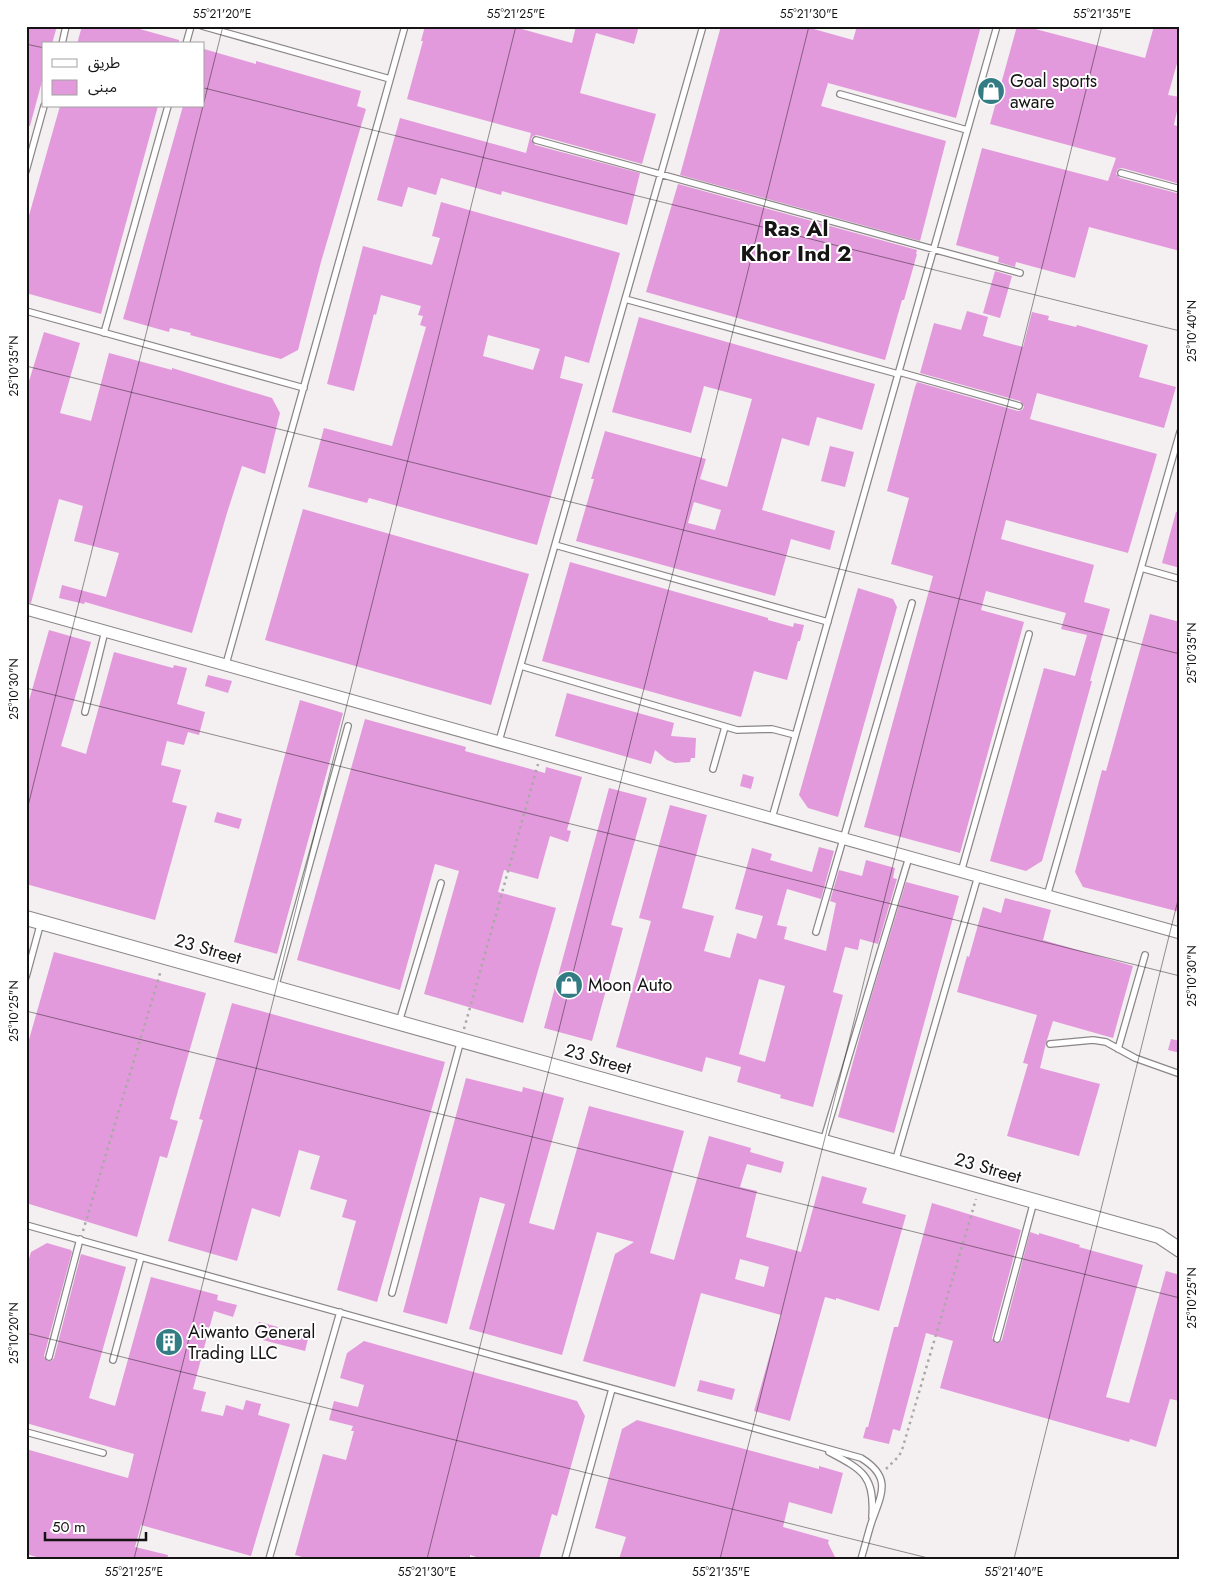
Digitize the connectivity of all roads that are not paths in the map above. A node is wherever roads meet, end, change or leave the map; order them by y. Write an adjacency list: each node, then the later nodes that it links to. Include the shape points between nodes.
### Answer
1 (66, 26): 7 (lane)
2 (191, 26): 8 (lane)
3 (202, 26): 9 (lane)
4 (405, 26): 9 (lane)
5 (703, 26): 17 (lane)
6 (997, 26): 13 (lane)
7 (62, 42)
8 (187, 42)
9 (390, 79): 25 (lane)
10 (840, 94): 13 (lane)
11 (43, 108): 15 (lane)
12 (167, 108): 23 (lane)
13 (967, 130): 19 (lane)
14 (536, 140): 17 (lane)
15 (26, 171)
16 (1121, 173): 18 (lane)
17 (660, 174): 19 (lane); 21 (lane)
18 (1180, 189)
19 (933, 249): 20 (lane); 24 (lane)
20 (1020, 273)
21 (625, 299): 24 (lane); 28 (lane)
22 (26, 311): 23 (lane)
23 (104, 332): 25 (lane)
24 (898, 373): 26 (lane); 33 (lane)
25 (304, 388): 36 (lane)
26 (1019, 406)
27 (1180, 432): 29 (lane)
28 (555, 545): 33 (lane); 37 (lane)
29 (1141, 568): 30 (lane); 50 (lane)
30 (1180, 579)
31 (912, 604): 45 (lane)
32 (26, 609): 34 (street)
33 (828, 622): 41 (lane)
34 (105, 631): 36 (street); 38 (lane)
35 (1030, 634): 47 (lane)
36 (226, 664): 42 (street)
37 (520, 666): 40 (lane); 42 (lane)
38 (85, 712)
39 (348, 726): 57 (lane)
40 (725, 727): 41 (lane, via 742,731 772,729); 43 (lane)
41 (795, 735): 44 (lane)
42 (499, 741): 44 (street)
43 (714, 769)
44 (772, 818): 45 (street)
45 (844, 838): 46 (street); 53 (lane)
46 (909, 857): 47 (street); 63 (lane)
47 (961, 872): 48 (street)
48 (978, 876): 50 (street); 64 (lane)
49 (441, 883): 58 (lane)
50 (1047, 896): 54 (street)
51 (26, 918): 52 (street, 23 Street)
52 (41, 922): 56 (lane); 57 (street, 23 Street)
53 (816, 932)
54 (1180, 933)
55 (1145, 955): 61 (lane)
56 (26, 977)
57 (274, 988): 58 (street, 23 Street)
58 (399, 1022): 59 (street, 23 Street)
59 (461, 1040): 63 (street, 23 Street); 72 (lane)
60 (1050, 1044): 61 (lane, via 1093,1040 1106,1042)
61 (1118, 1049): 62 (lane)
62 (1180, 1074)
63 (824, 1142): 64 (street, 23 Street)
64 (896, 1162): 65 (street, 23 Street)
65 (1034, 1201): 68 (street, 23 Street); 74 (lane)
66 (26, 1225): 69 (lane)
67 (1180, 1235): 68 (street, 23 Street)
68 (1159, 1236): 70 (street, 23 Street)
69 (80, 1239): 71 (lane); 75 (lane)
70 (1180, 1250)
71 (141, 1257): 73 (lane); 76 (lane)
72 (392, 1293)
73 (340, 1312): 77 (lane); 82 (lane)
74 (997, 1339)
75 (49, 1357)
76 (113, 1360)
77 (612, 1389): 79 (lane); 83 (lane)
78 (26, 1432): 80 (lane)
79 (821, 1448): 81 (lane, via 858,1468 866,1477 872,1489); 81 (lane, via 861,1458 873,1465 883,1488)
80 (103, 1453)
81 (872, 1521): 84 (lane)
82 (269, 1559)
83 (565, 1559)
84 (861, 1559)

